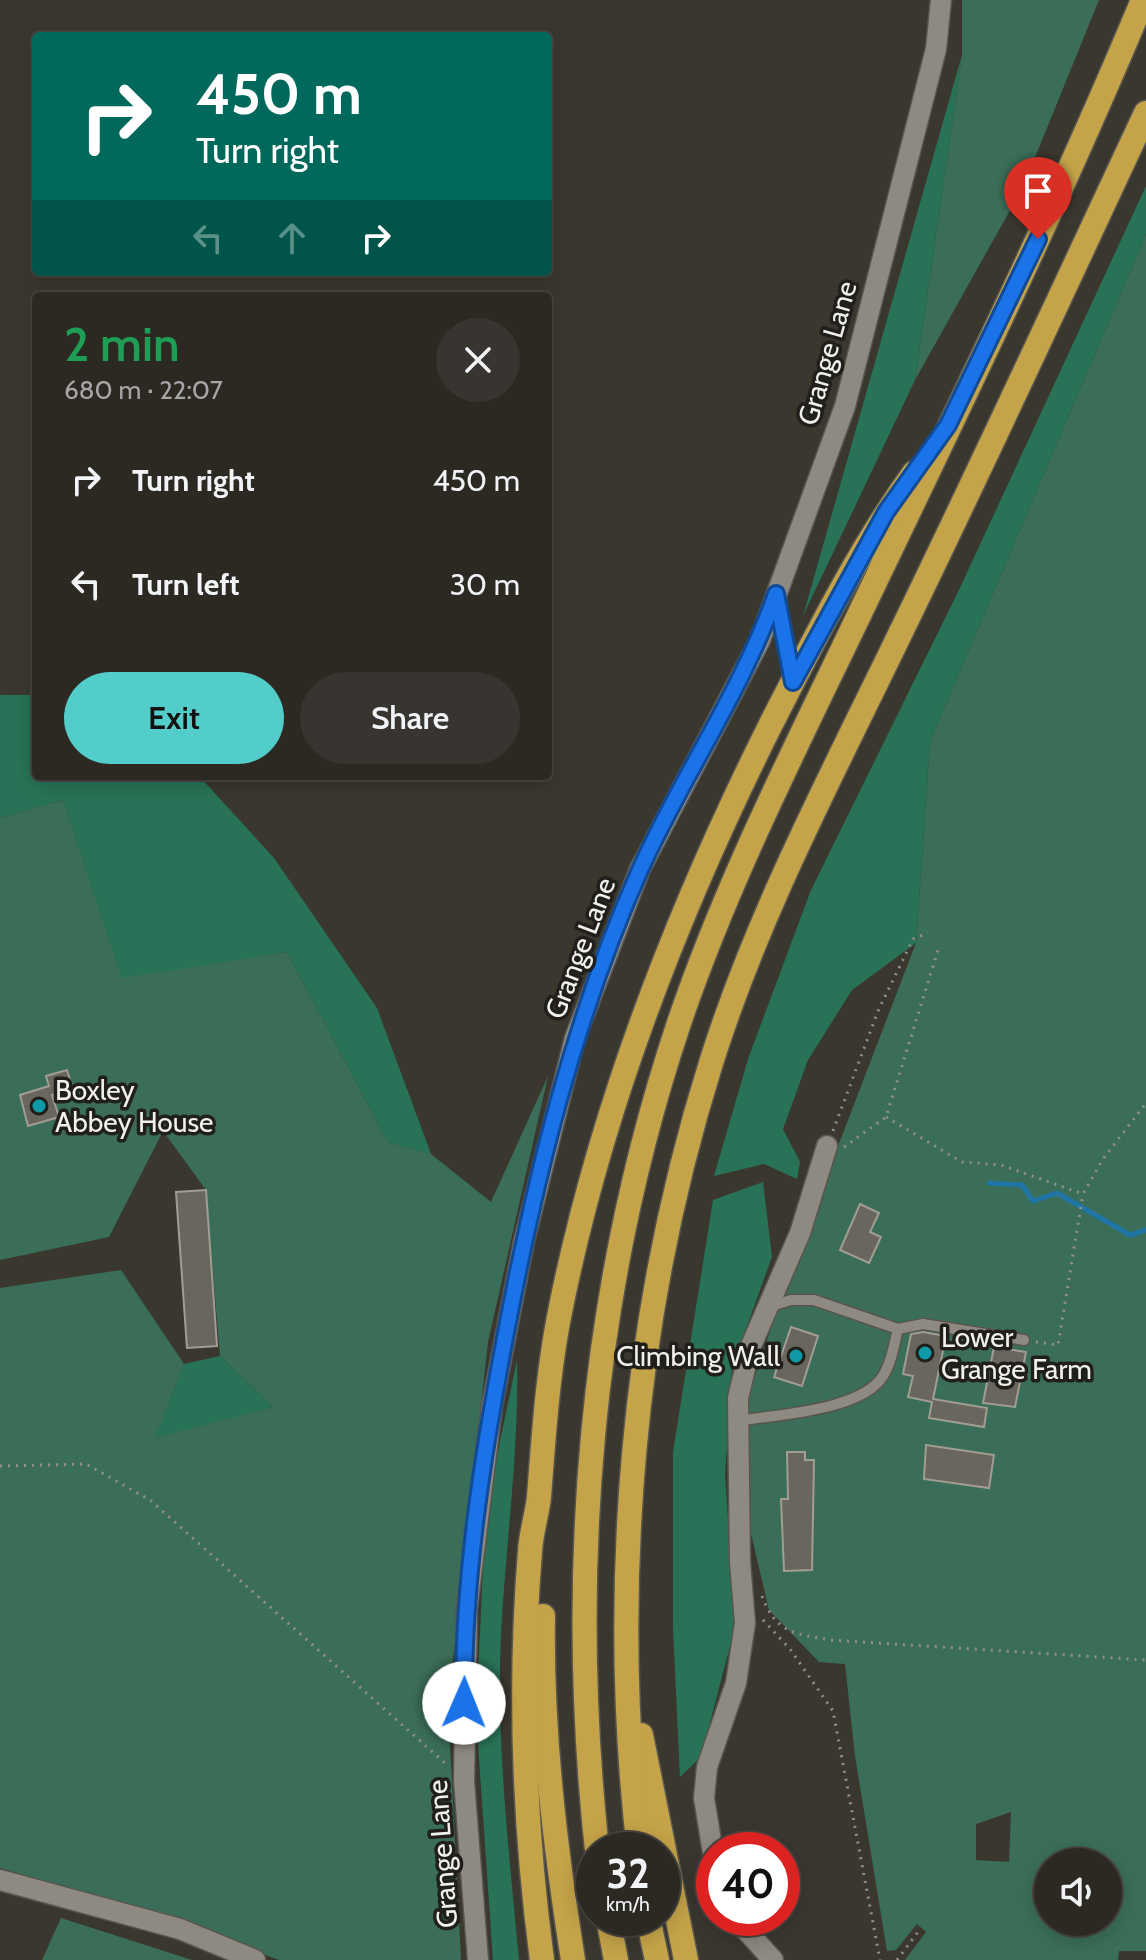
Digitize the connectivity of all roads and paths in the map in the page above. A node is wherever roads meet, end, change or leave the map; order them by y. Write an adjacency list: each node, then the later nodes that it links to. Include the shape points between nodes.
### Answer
1 (941, 0): 5 (street, Grange Lane, via 936,49 845,406)
2 (1143, 0): 4 (highway)
3 (1146, 113): 21 (highway, via 785,872 710,1064 651,1326 632,1473)
4 (948, 425): 6 (highway, via 886,512); 23 (highway, via 763,814 710,938 640,1158 603,1344 589,1462 583,1607)
5 (776, 594): 6 (lane); 22 (street, Grange Lane, via 760,640 640,869 575,1038 524,1241 492,1406 471,1554 463,1677)
6 (793, 682): 18 (highway, via 690,898 598,1159 562,1302)
7 (928, 933): 11 (path, via 913,939 878,1011)
8 (939, 947): 10 (path)
9 (1146, 1103): 12 (path)
10 (886, 1117): 11 (path, via 859,1140); 12 (path, via 962,1162 1001,1165)
11 (825, 1152): 13 (street, via 800,1233)
12 (1083, 1194): 15 (path, via 1058,1345)
13 (766, 1308): 14 (lane, via 814,1300); 16 (street, via 738,1398)
14 (898, 1329): 15 (lane, via 923,1324); 16 (lane, via 882,1379 859,1396)
15 (1024, 1340)
16 (739, 1421): 19 (street)
17 (0, 1466): 22 (path, via 86,1464 150,1500)
18 (538, 1502): 33 (highway, via 528,1570 525,1745); 34 (highway, via 544,1548 545,1727)
19 (745, 1619): 20 (path, via 758,1610 756,1595 763,1596 766,1611 777,1624 795,1634); 25 (street, via 732,1695 707,1767 704,1798); 39 (path, via 760,1617 790,1649 833,1711)
20 (1146, 1660)
21 (627, 1662): 24 (highway); 37 (highway)
22 (464, 1781): 32 (street, Grange Lane)
23 (596, 1832)
24 (637, 1832)
25 (710, 1832)
26 (0, 1880): 31 (street, via 180,1929)
27 (918, 1932): 40 (path)
28 (611, 1936): 35 (highway)
29 (652, 1936): 36 (highway)
30 (751, 1936): 38 (street)
31 (255, 1960)
32 (478, 1960)
33 (542, 1960)
34 (573, 1960)
35 (616, 1960)
36 (657, 1960)
37 (686, 1960)
38 (773, 1960)
39 (880, 1960)
40 (897, 1960)

